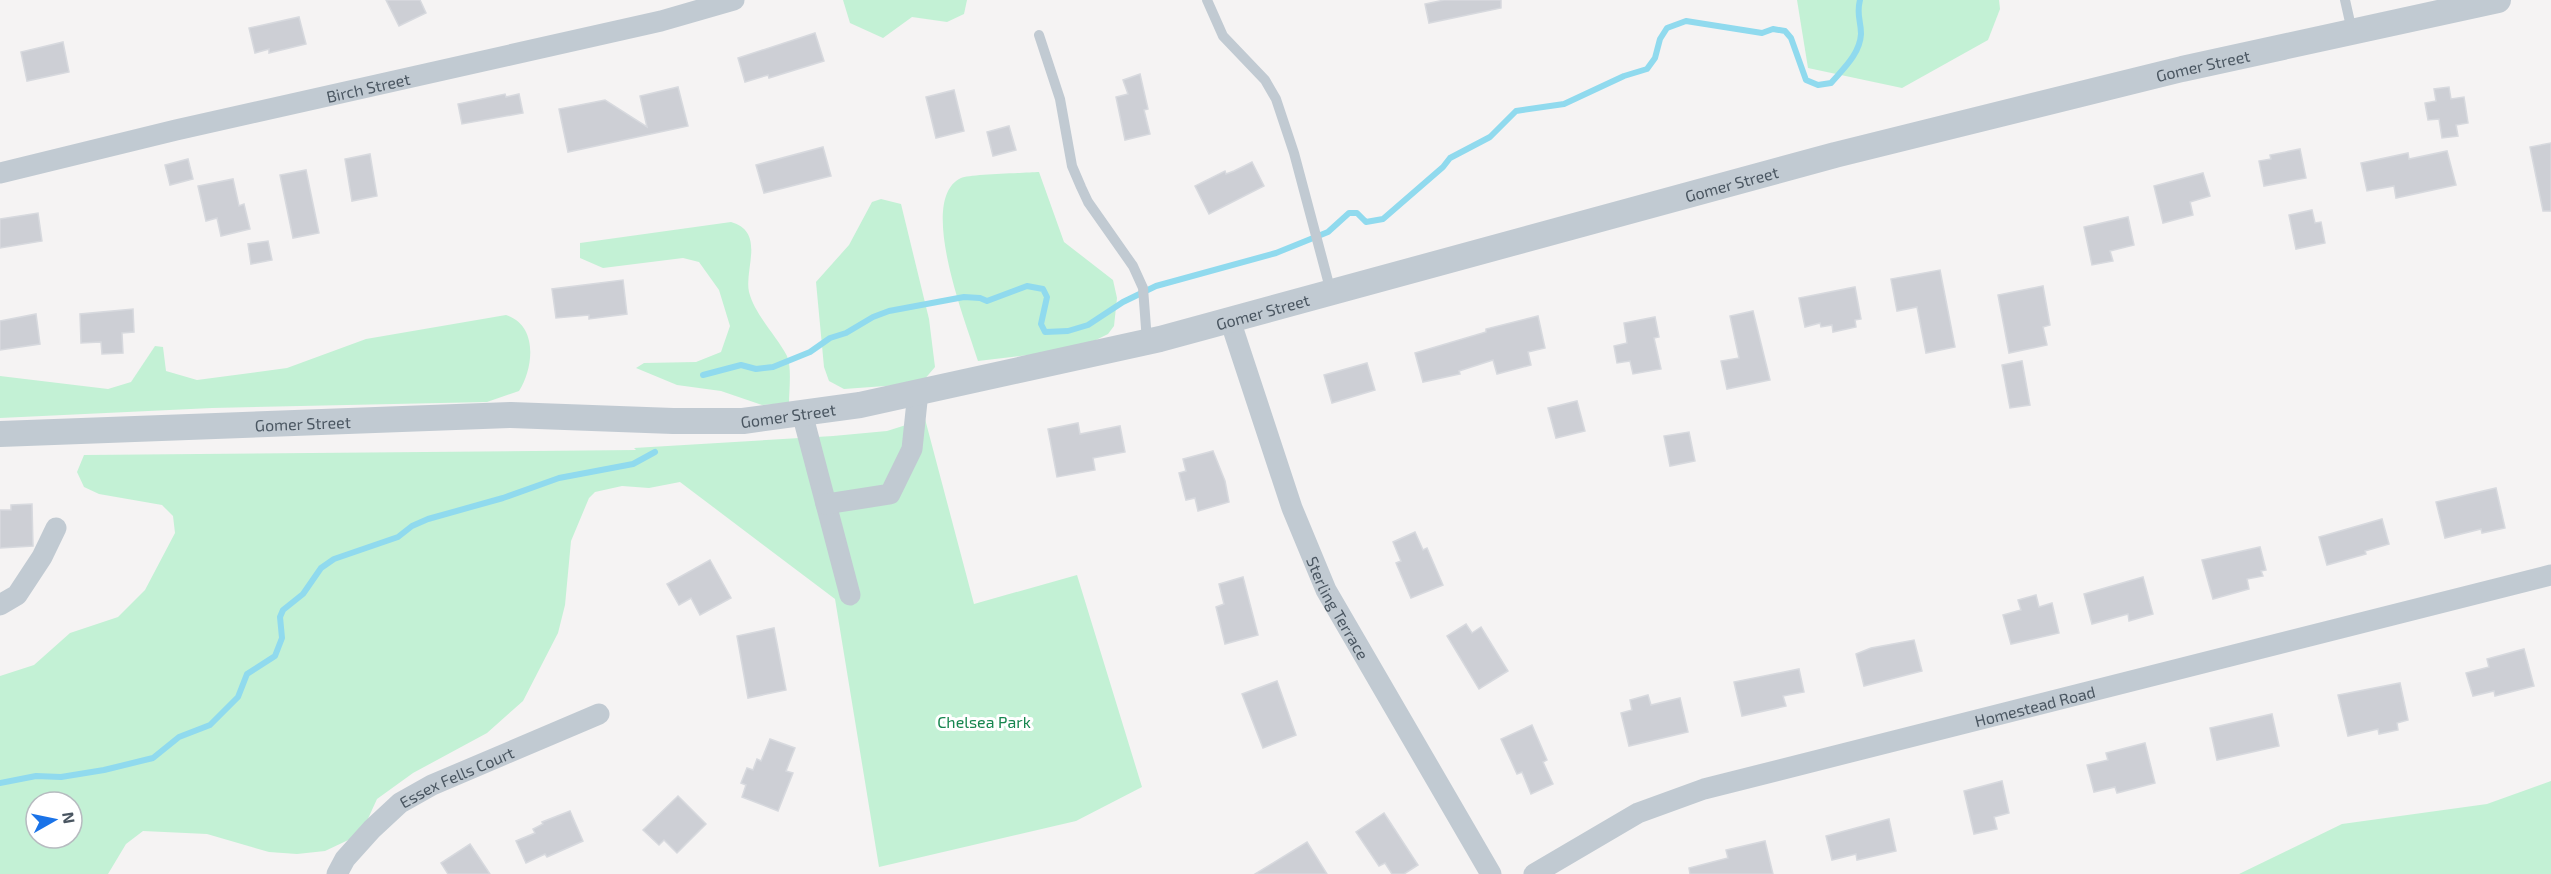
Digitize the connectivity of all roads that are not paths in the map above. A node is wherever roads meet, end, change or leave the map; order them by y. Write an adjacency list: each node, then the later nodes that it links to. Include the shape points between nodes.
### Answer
1 (735, 0): 7 (street, Birch Street, via 661,21)
2 (1207, 0): 8 (lane, via 1223,36 1264,80 1276,99)
3 (2345, 0): 5 (lane)
4 (2498, 0): 5 (street, Gomer Street)
5 (2352, 32): 8 (street, Gomer Street, via 2182,69 1847,152)
6 (1039, 35): 10 (lane, via 1060,99 1072,166 1088,202 1133,266 1143,288)
7 (0, 173)
8 (1331, 293): 9 (street, Gomer Street)
9 (1230, 320): 10 (street, Gomer Street); 21 (street, Sterling Terrace, via 1292,508 1326,590)
10 (1147, 342): 11 (street, Gomer Street)
11 (918, 392): 12 (street, Gomer Street); 14 (street, via 912,449 890,494)
12 (802, 413): 13 (street, Gomer Street, via 743,421 511,415); 14 (street)
13 (0, 434)
14 (826, 504): 17 (street)
15 (56, 528): 18 (street, via 17,595)
16 (2551, 575): 22 (street, Homestead Road, via 1704,789 1638,813)
17 (850, 595)
18 (0, 605)
19 (599, 714): 20 (street, Essex Fells Court, via 432,785 400,803 345,859)
20 (337, 874)
21 (1491, 874)
22 (1534, 874)

